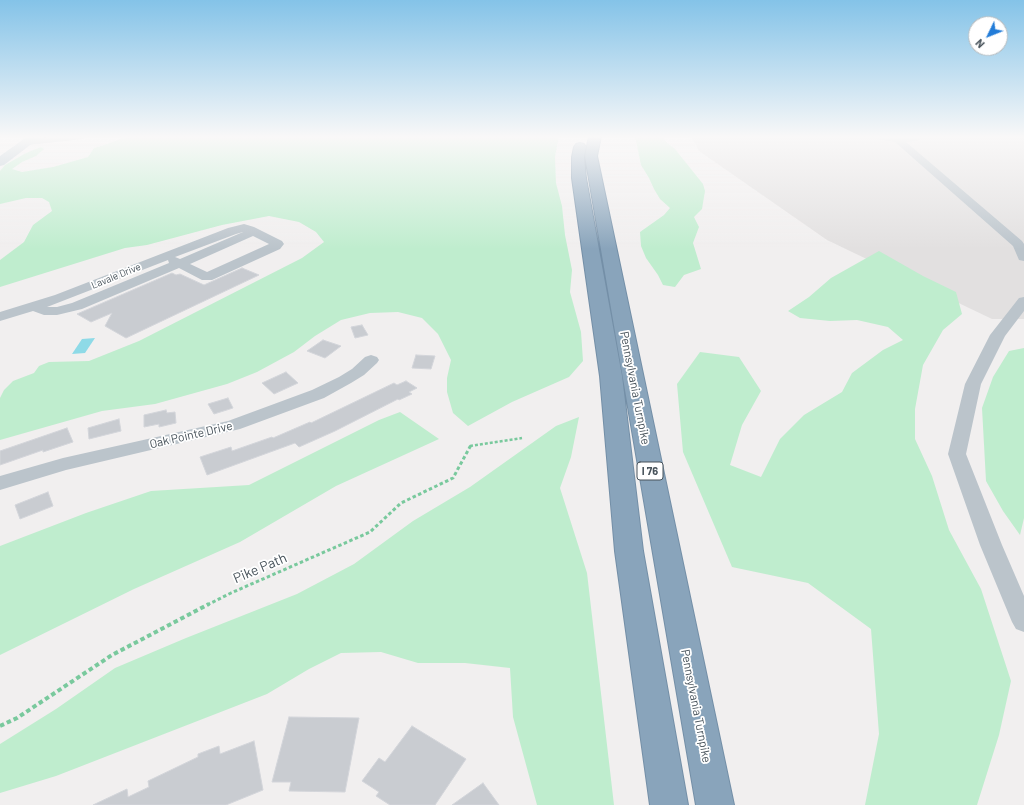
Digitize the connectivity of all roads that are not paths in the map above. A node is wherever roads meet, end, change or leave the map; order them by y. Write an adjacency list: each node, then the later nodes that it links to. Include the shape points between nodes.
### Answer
1 (579, 174): 14 (highway, Pennsylvania Turnpike / I 76, via 612,376 629,551)
2 (594, 174): 15 (highway, Pennsylvania Turnpike / I 76)
3 (937, 174): 6 (street, via 1018,244)
4 (250, 230): 5 (street, Lavale Drive, via 232,230); 7 (street, via 248,234); 7 (street, via 278,244 207,277)
5 (164, 257): 7 (street); 9 (street, Lavale Drive)
6 (1024, 257)
7 (180, 264): 9 (street, via 77,306 57,311 44,311)
8 (1024, 301): 13 (street, via 998,335 973,384 957,454 991,546)
9 (35, 307): 10 (street, Lavale Drive)
10 (0, 317)
11 (371, 360): 12 (street, Oak Pointe Drive, via 351,376 318,394 242,422 63,464)
12 (0, 483)
13 (1024, 622)
14 (669, 805)
15 (715, 805)

